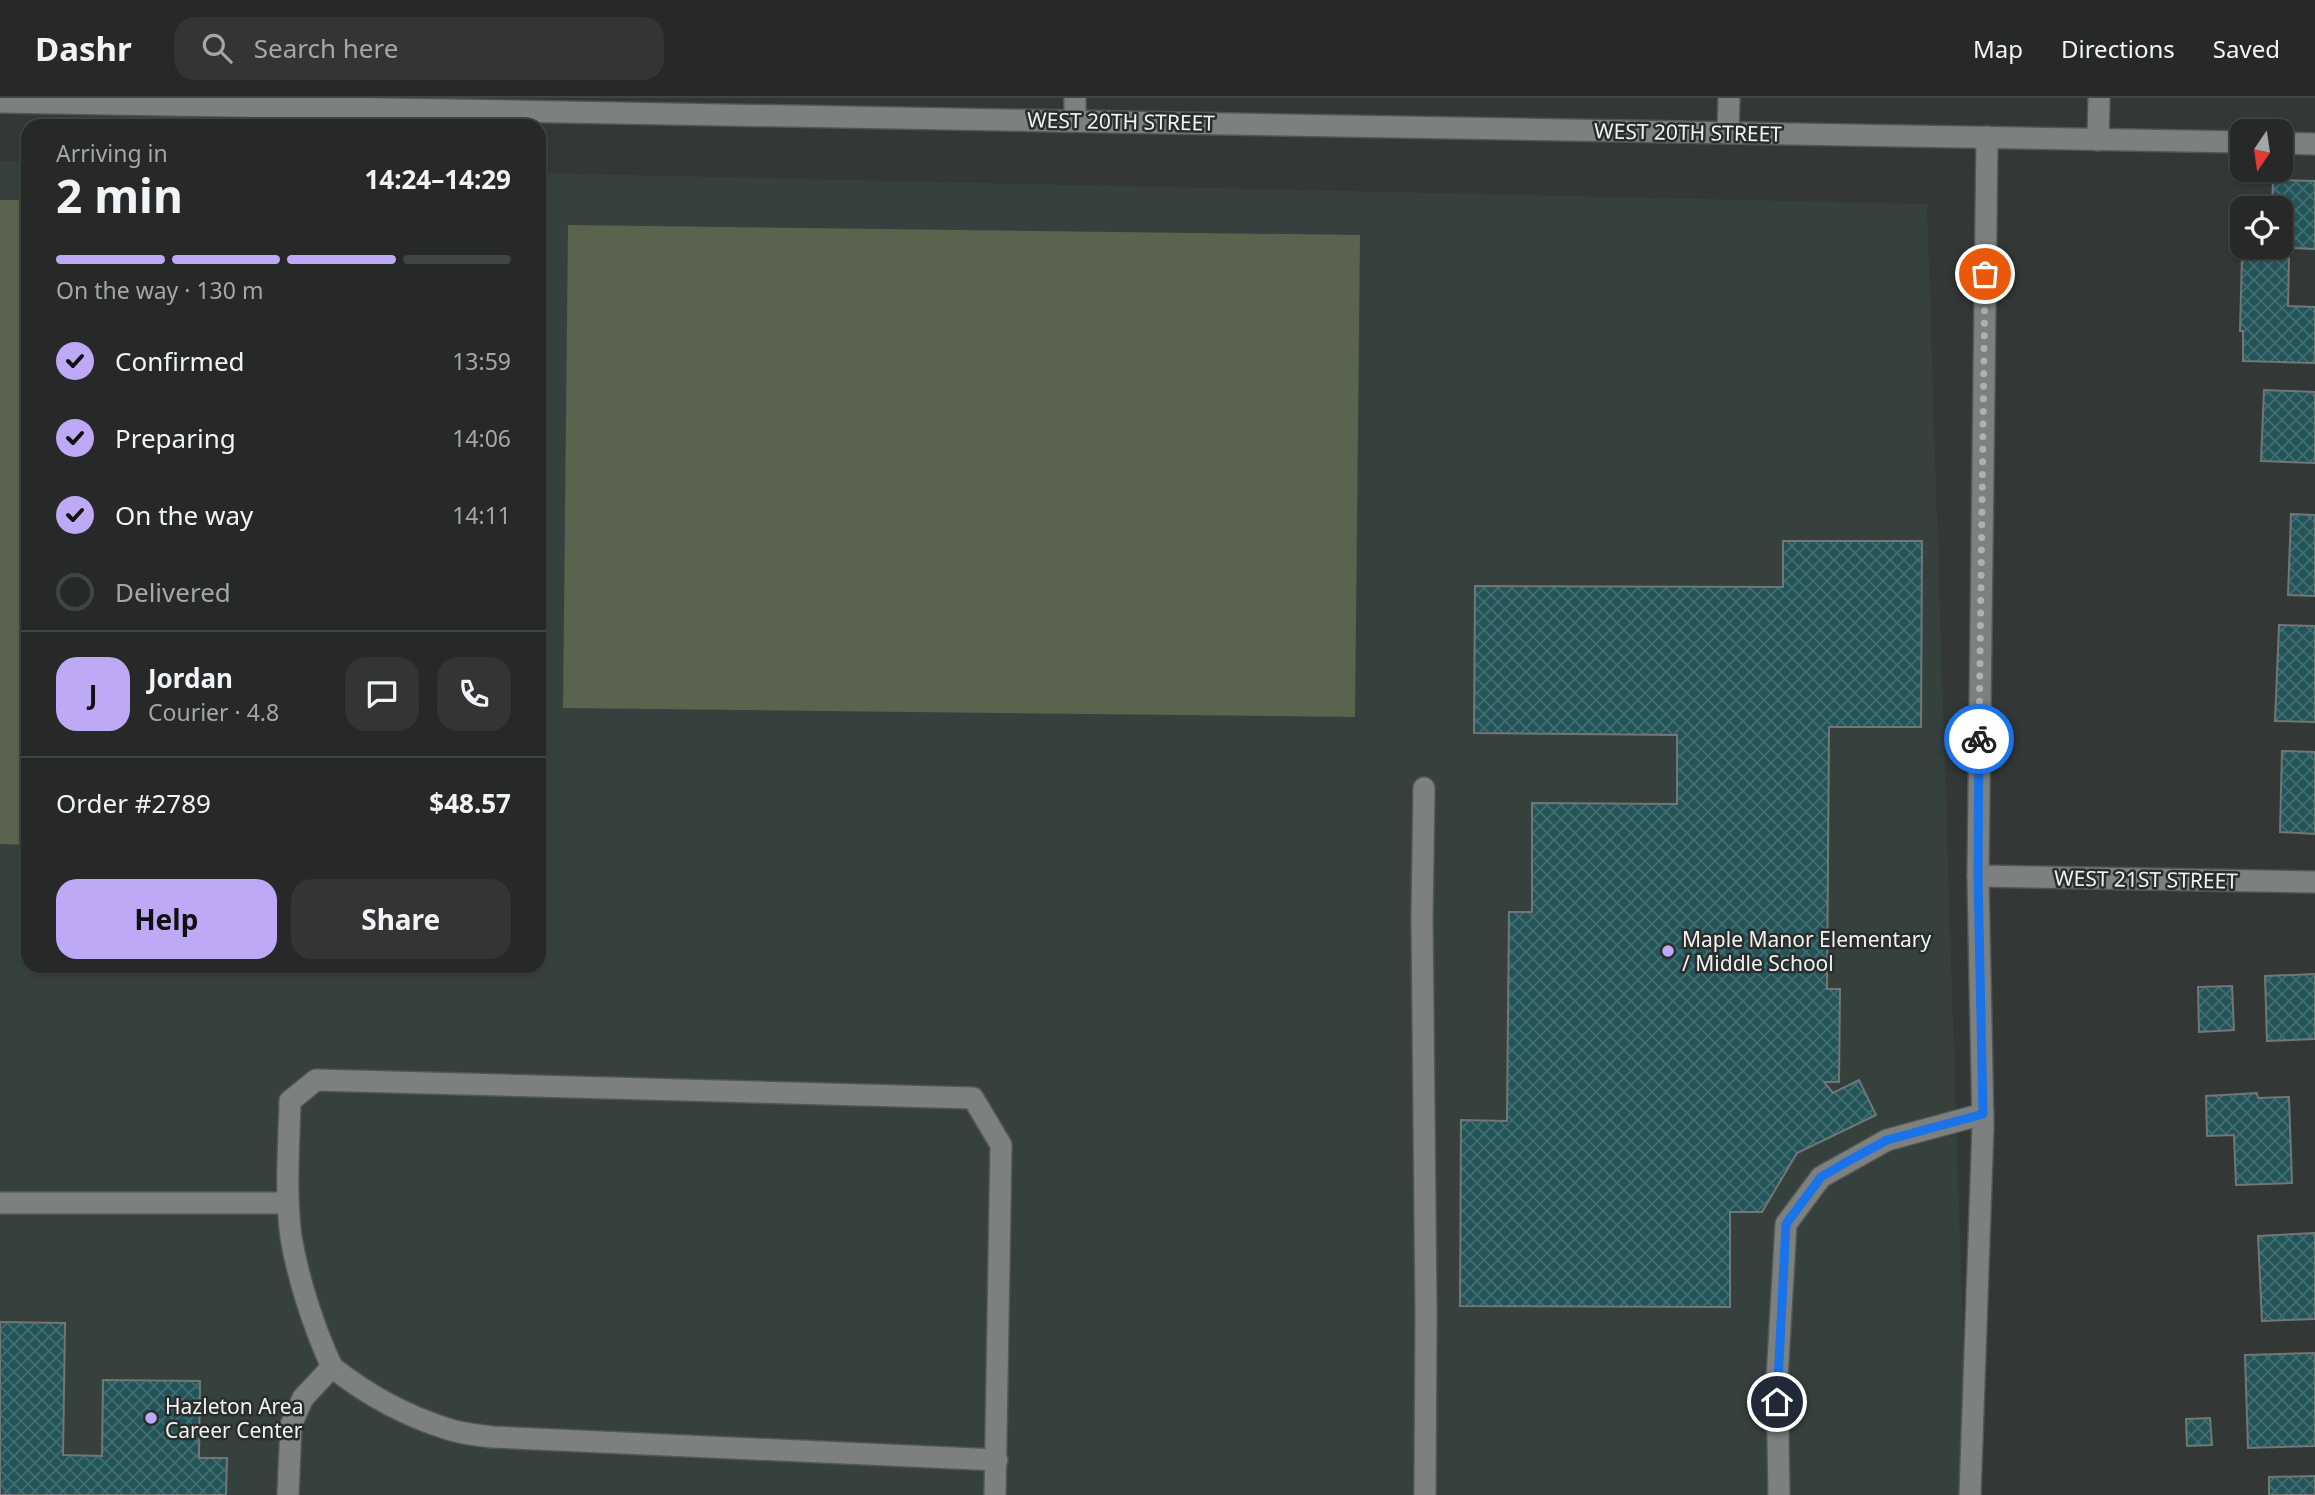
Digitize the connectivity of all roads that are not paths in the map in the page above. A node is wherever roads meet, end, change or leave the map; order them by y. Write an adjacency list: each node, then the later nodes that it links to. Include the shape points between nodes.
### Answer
1 (1075, 98): 7 (street)
2 (1729, 98): 8 (street)
3 (2099, 98): 10 (street)
4 (187, 101): 5 (street, WEST 20TH STREET); 6 (street, WEST 20TH STREET)
5 (0, 102)
6 (633, 105): 7 (street, WEST 20TH STREET)
7 (1074, 120): 8 (street, WEST 20TH STREET)
8 (1728, 133): 9 (street, WEST 20TH STREET)
9 (1987, 137): 10 (street, WEST 20TH STREET); 15 (street)
10 (2098, 140): 11 (street, WEST 20TH STREET)
11 (2230, 142)
12 (2293, 143): 13 (street)
13 (2315, 144)
14 (1424, 788): 24 (street)
15 (1978, 876): 16 (street, WEST 21ST STREET); 17 (street)
16 (2315, 882)
17 (1983, 1114): 25 (street, via 1887,1140 1843,1164 1821,1177 1786,1224 1777,1379); 26 (street)
18 (0, 1203): 19 (street)
19 (288, 1203): 20 (street, via 314,1328); 21 (street, via 289,1101 316,1080 973,1098 1001,1145)
20 (332, 1367): 21 (street, via 391,1406 449,1430 492,1437); 22 (street, via 303,1398 291,1425)
21 (997, 1460): 23 (street)
22 (288, 1495)
23 (996, 1495)
24 (1425, 1495)
25 (1779, 1495)
26 (1969, 1495)

